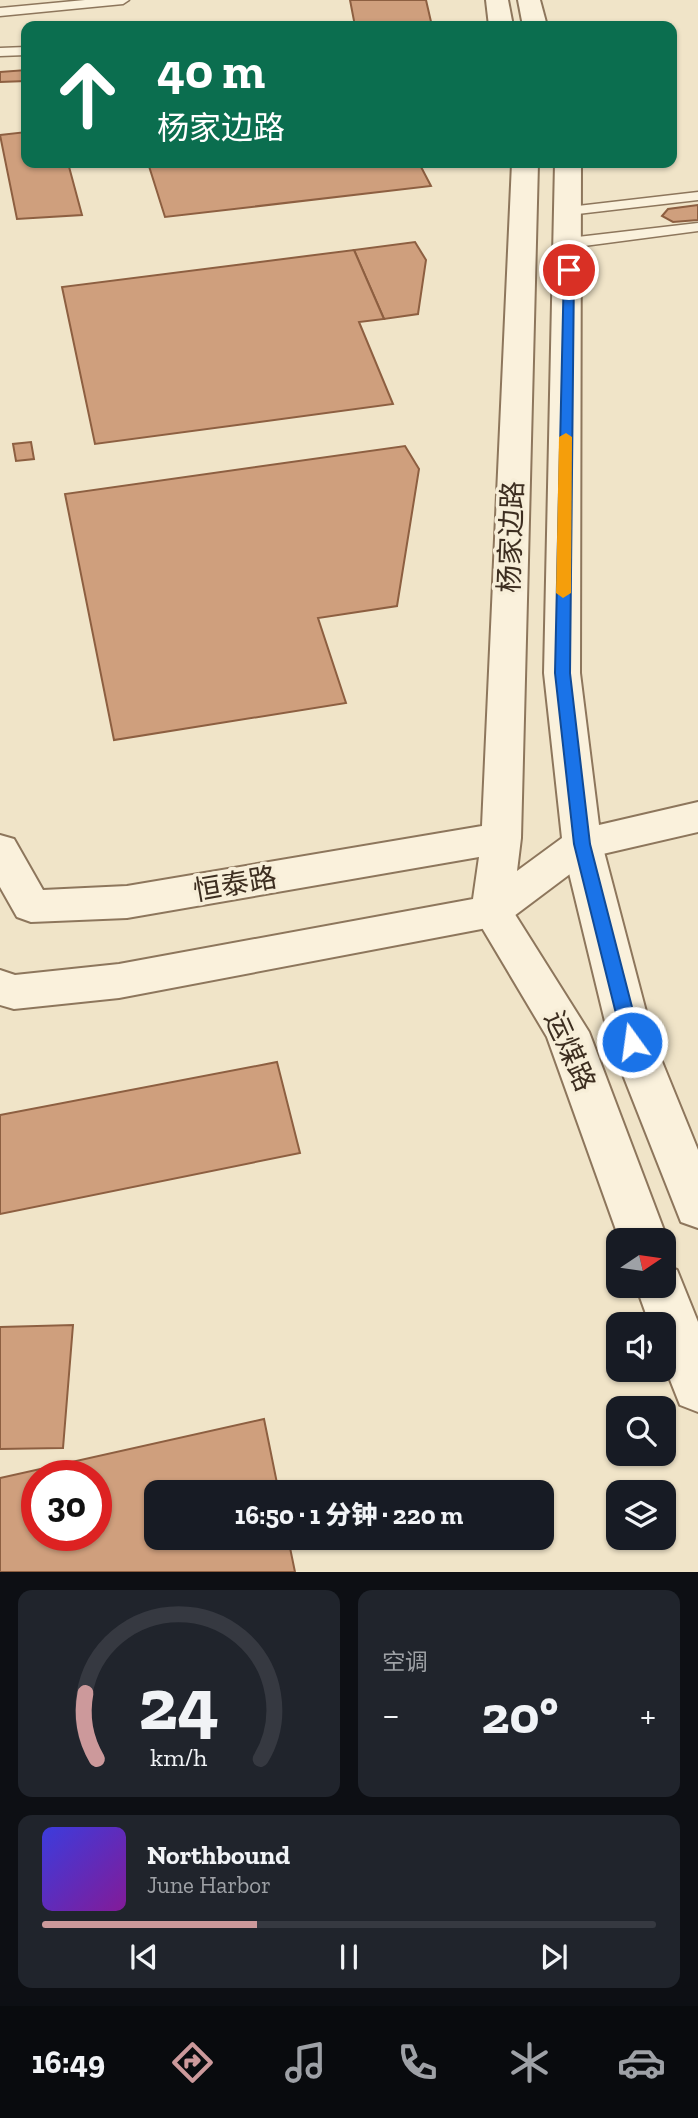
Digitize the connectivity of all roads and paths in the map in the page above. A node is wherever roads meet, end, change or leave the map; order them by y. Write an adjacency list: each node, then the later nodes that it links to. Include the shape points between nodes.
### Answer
1 (123, 0): 4 (lane)
2 (497, 0): 5 (street)
3 (528, 0): 6 (street)
4 (0, 12)
5 (500, 21)
6 (534, 21)
7 (21, 51): 8 (lane)
8 (0, 52)
9 (525, 168): 15 (street, 杨家边路)
10 (568, 168): 12 (street, 杨家边路)
11 (698, 196): 12 (lane)
12 (569, 227): 13 (lane); 16 (street, 杨家边路, via 562,673)
13 (698, 227)
14 (698, 817): 16 (street)
15 (501, 838): 17 (street, 恒泰路, via 127,902 31,906); 18 (street, 杨家边路)
16 (582, 844): 18 (street); 20 (street, via 632,1042)
17 (0, 850)
18 (492, 911): 19 (street, via 118,981 14,992); 21 (street, 运煤路, via 567,1032)
19 (0, 987)
20 (698, 1207)
21 (639, 1228)
22 (664, 1298): 23 (street)
23 (698, 1388)

